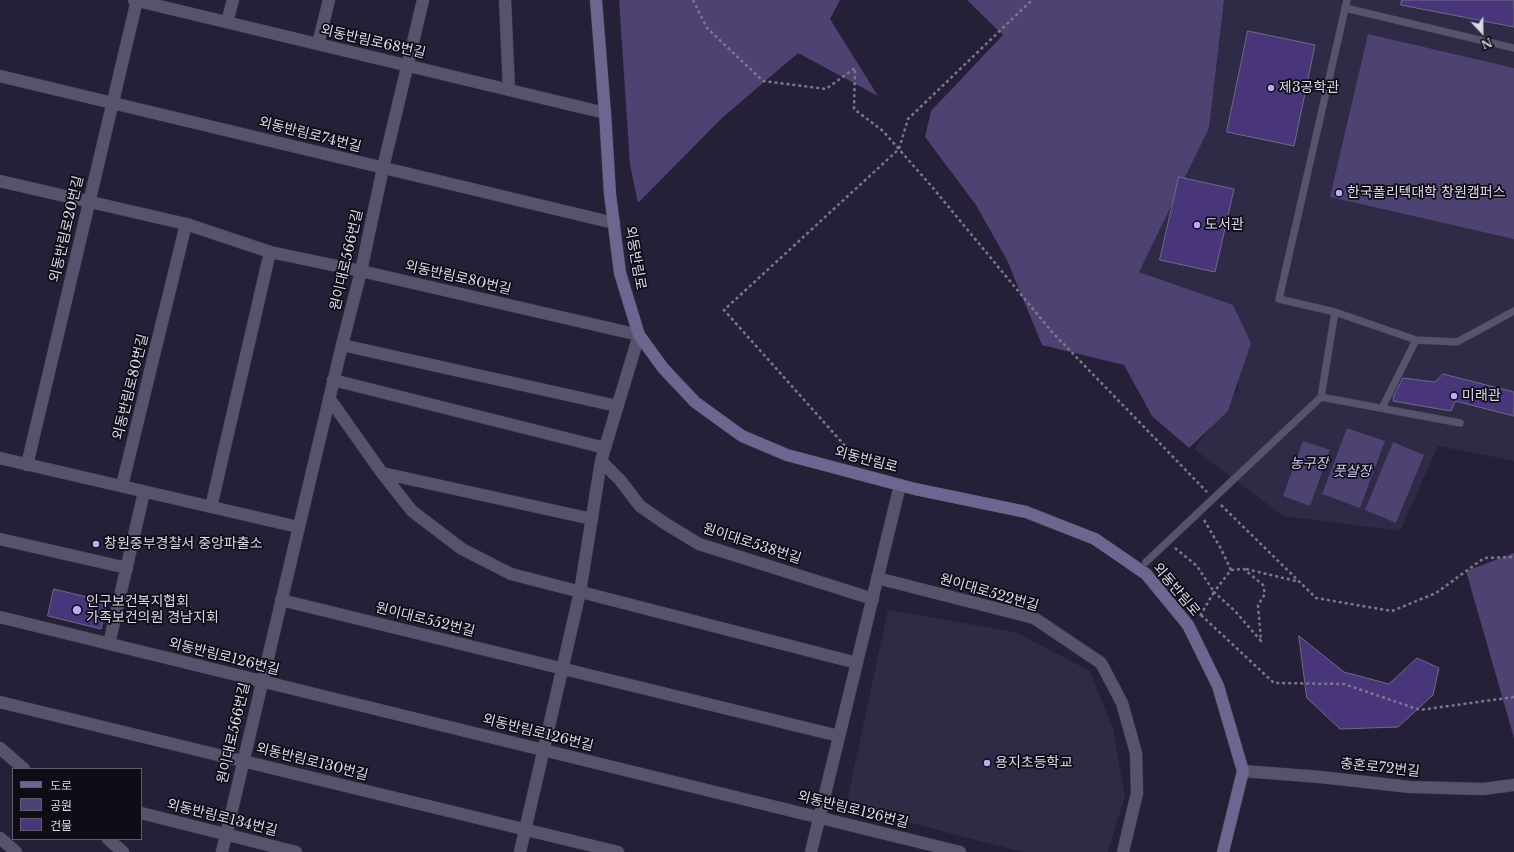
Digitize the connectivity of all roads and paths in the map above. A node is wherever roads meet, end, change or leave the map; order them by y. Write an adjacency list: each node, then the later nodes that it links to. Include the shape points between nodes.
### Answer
1 (136, 0): 11 (street, 외동반림로68번길); 17 (street, 외동반림로20번길)
2 (233, 0): 11 (street)
3 (328, 0): 12 (street)
4 (423, 0): 14 (street, 원이대로566번길)
5 (504, 0): 16 (street)
6 (596, 0): 18 (main road, 외동반림로)
7 (693, 0): 19 (path, via 706,28 763,81 826,89 855,68 854,109 882,131)
8 (1032, 0): 19 (path, via 908,119)
9 (1347, 0): 10 (lane)
10 (1345, 8): 13 (lane); 28 (lane, via 1279,299)
11 (227, 22): 12 (street, 외동반림로68번길)
12 (318, 44): 14 (street, 외동반림로68번길)
13 (1514, 48)
14 (407, 65): 16 (street, 외동반림로68번길); 20 (street, 원이대로566번길)
15 (0, 76): 17 (street, 외동반림로74번길)
16 (509, 90): 18 (street, 외동반림로68번길)
17 (112, 103): 20 (street, 외동반림로74번길); 22 (street, 외동반림로20번길)
18 (605, 113): 23 (main road, 외동반림로)
19 (899, 149): 43 (path, via 724,310 855,457); 47 (path, via 1052,332)
20 (383, 168): 23 (street, 외동반림로74번길); 26 (street, 원이대로566번길)
21 (1, 184): 22 (street, 외동반림로80번길)
22 (89, 202): 24 (street, 외동반림로80번길); 41 (street, 외동반림로20번길)
23 (614, 223): 29 (main road, 외동반림로, via 620,273)
24 (186, 224): 25 (street, 외동반림로80번길); 45 (street, 외동반림로80번길)
25 (270, 252): 26 (street, 외동반림로80번길); 48 (street)
26 (361, 271): 29 (street, 외동반림로80번길); 31 (street, 원이대로566번길)
27 (1514, 311): 30 (lane, via 1458,342)
28 (1335, 312): 30 (lane); 33 (lane)
29 (639, 335): 35 (street); 43 (main road, 외동반림로, via 663,368 695,402 742,436 786,454)
30 (1416, 340): 36 (lane)
31 (342, 345): 32 (street, 원이대로566번길); 35 (street)
32 (333, 380): 34 (street, 원이대로566번길); 38 (street)
33 (1322, 397): 36 (lane); 47 (lane)
34 (329, 398): 42 (street); 51 (street, 원이대로566번길)
35 (617, 406): 38 (street)
36 (1382, 408): 37 (lane)
37 (1460, 423)
38 (605, 448): 40 (street)
39 (0, 458): 41 (street)
40 (601, 461): 50 (street); 63 (street, 원이대로538번길, via 640,506 699,544)
41 (27, 464): 45 (street)
42 (382, 473): 50 (street); 61 (street, via 412,510 462,549 511,574)
43 (853, 473): 44 (main road, 외동반림로)
44 (900, 485): 59 (street); 77 (main road, 외동반림로, via 1026,512 1095,539 1146,574 1188,625 1218,686)
45 (122, 486): 46 (street)
46 (144, 492): 48 (street); 56 (street)
47 (1213, 498): 49 (lane); 60 (path)
48 (212, 507): 51 (street)
49 (1199, 512): 53 (lane); 58 (path)
50 (592, 519): 61 (street)
51 (298, 527): 64 (street, 원이대로566번길)
52 (0, 539): 56 (street)
53 (1167, 541): 55 (lane); 62 (path, via 1197,566)
54 (1514, 557): 60 (path, via 1484,558 1436,593 1392,611 1316,598)
55 (1146, 562)
56 (127, 568): 66 (street)
57 (1244, 569): 58 (path); 60 (path); 62 (path, via 1263,585 1265,594 1258,605 1261,641 1235,611)
58 (1231, 570): 62 (path)
59 (877, 578): 63 (street); 93 (street, 원이대로522번길, via 1034,618 1100,663 1122,703 1136,753 1137,793)
60 (1300, 582)
61 (580, 592): 67 (street); 68 (street)
62 (1214, 592): 70 (path, via 1201,615 1274,683 1344,684 1420,710)
63 (873, 599): 67 (street)
64 (281, 600): 68 (street, 원이대로552번길); 69 (street, 원이대로566번길)
65 (0, 617): 66 (street, 외동반림로126번길)
66 (110, 644): 69 (street, 외동반림로126번길)
67 (857, 663): 72 (street)
68 (562, 669): 72 (street); 74 (street)
69 (262, 681): 74 (street, 외동반림로126번길); 75 (street, 원이대로566번길)
70 (1514, 697)
71 (0, 702): 75 (street, 외동반림로130번길)
72 (839, 736): 80 (street)
73 (0, 748): 76 (street)
74 (544, 750): 80 (street, 외동반림로126번길); 81 (street)
75 (243, 761): 81 (street, 외동반림로130번길); 82 (street, 원이대로566번길)
76 (23, 768)
77 (1243, 772): 78 (street, 충혼로72번길, via 1410,787 1482,789); 94 (main road)
78 (1514, 785)
79 (142, 813): 82 (street, 외동반림로134번길)
80 (820, 818): 91 (street); 92 (street, 외동반림로126번길)
81 (526, 830): 89 (street); 90 (street, 외동반림로130번길)
82 (226, 834): 87 (street, 원이대로566번길); 88 (street, 외동반림로134번길)
83 (0, 838): 85 (street)
84 (109, 840): 86 (street)
85 (16, 852)
86 (123, 852)
87 (222, 852)
88 (296, 852)
89 (520, 852)
90 (618, 852)
91 (811, 852)
92 (960, 852)
93 (1123, 852)
94 (1223, 852)

